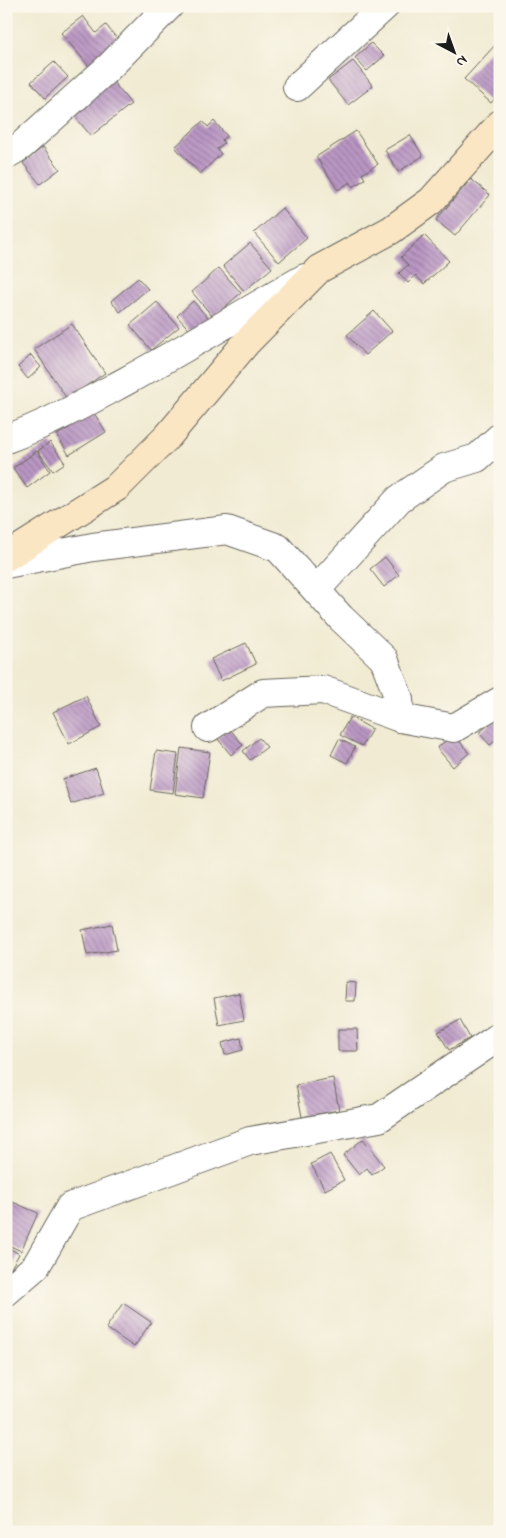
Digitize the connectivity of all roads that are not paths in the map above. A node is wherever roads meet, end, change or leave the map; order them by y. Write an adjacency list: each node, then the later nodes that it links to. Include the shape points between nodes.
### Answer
1 (169, 6): 5 (street, via 108,68 21,146)
2 (385, 6): 3 (street)
3 (297, 87)
4 (500, 124): 6 (street, via 431,201 391,230)
5 (6, 155)
6 (319, 269): 8 (street, via 83,405 33,430); 9 (street, via 246,343 168,436 117,487)
7 (500, 437): 11 (street, via 477,458 444,468 399,499)
8 (6, 439)
9 (6, 558)
10 (6, 564): 11 (street, via 93,547 227,530 278,548)
11 (316, 590): 13 (street, via 384,659 399,699)
12 (500, 701): 13 (street, via 454,728)
13 (400, 718): 14 (street, via 322,690 263,693)
14 (208, 728)
15 (500, 1036): 16 (street, via 379,1118 250,1140 70,1207 36,1266)
16 (6, 1292)

